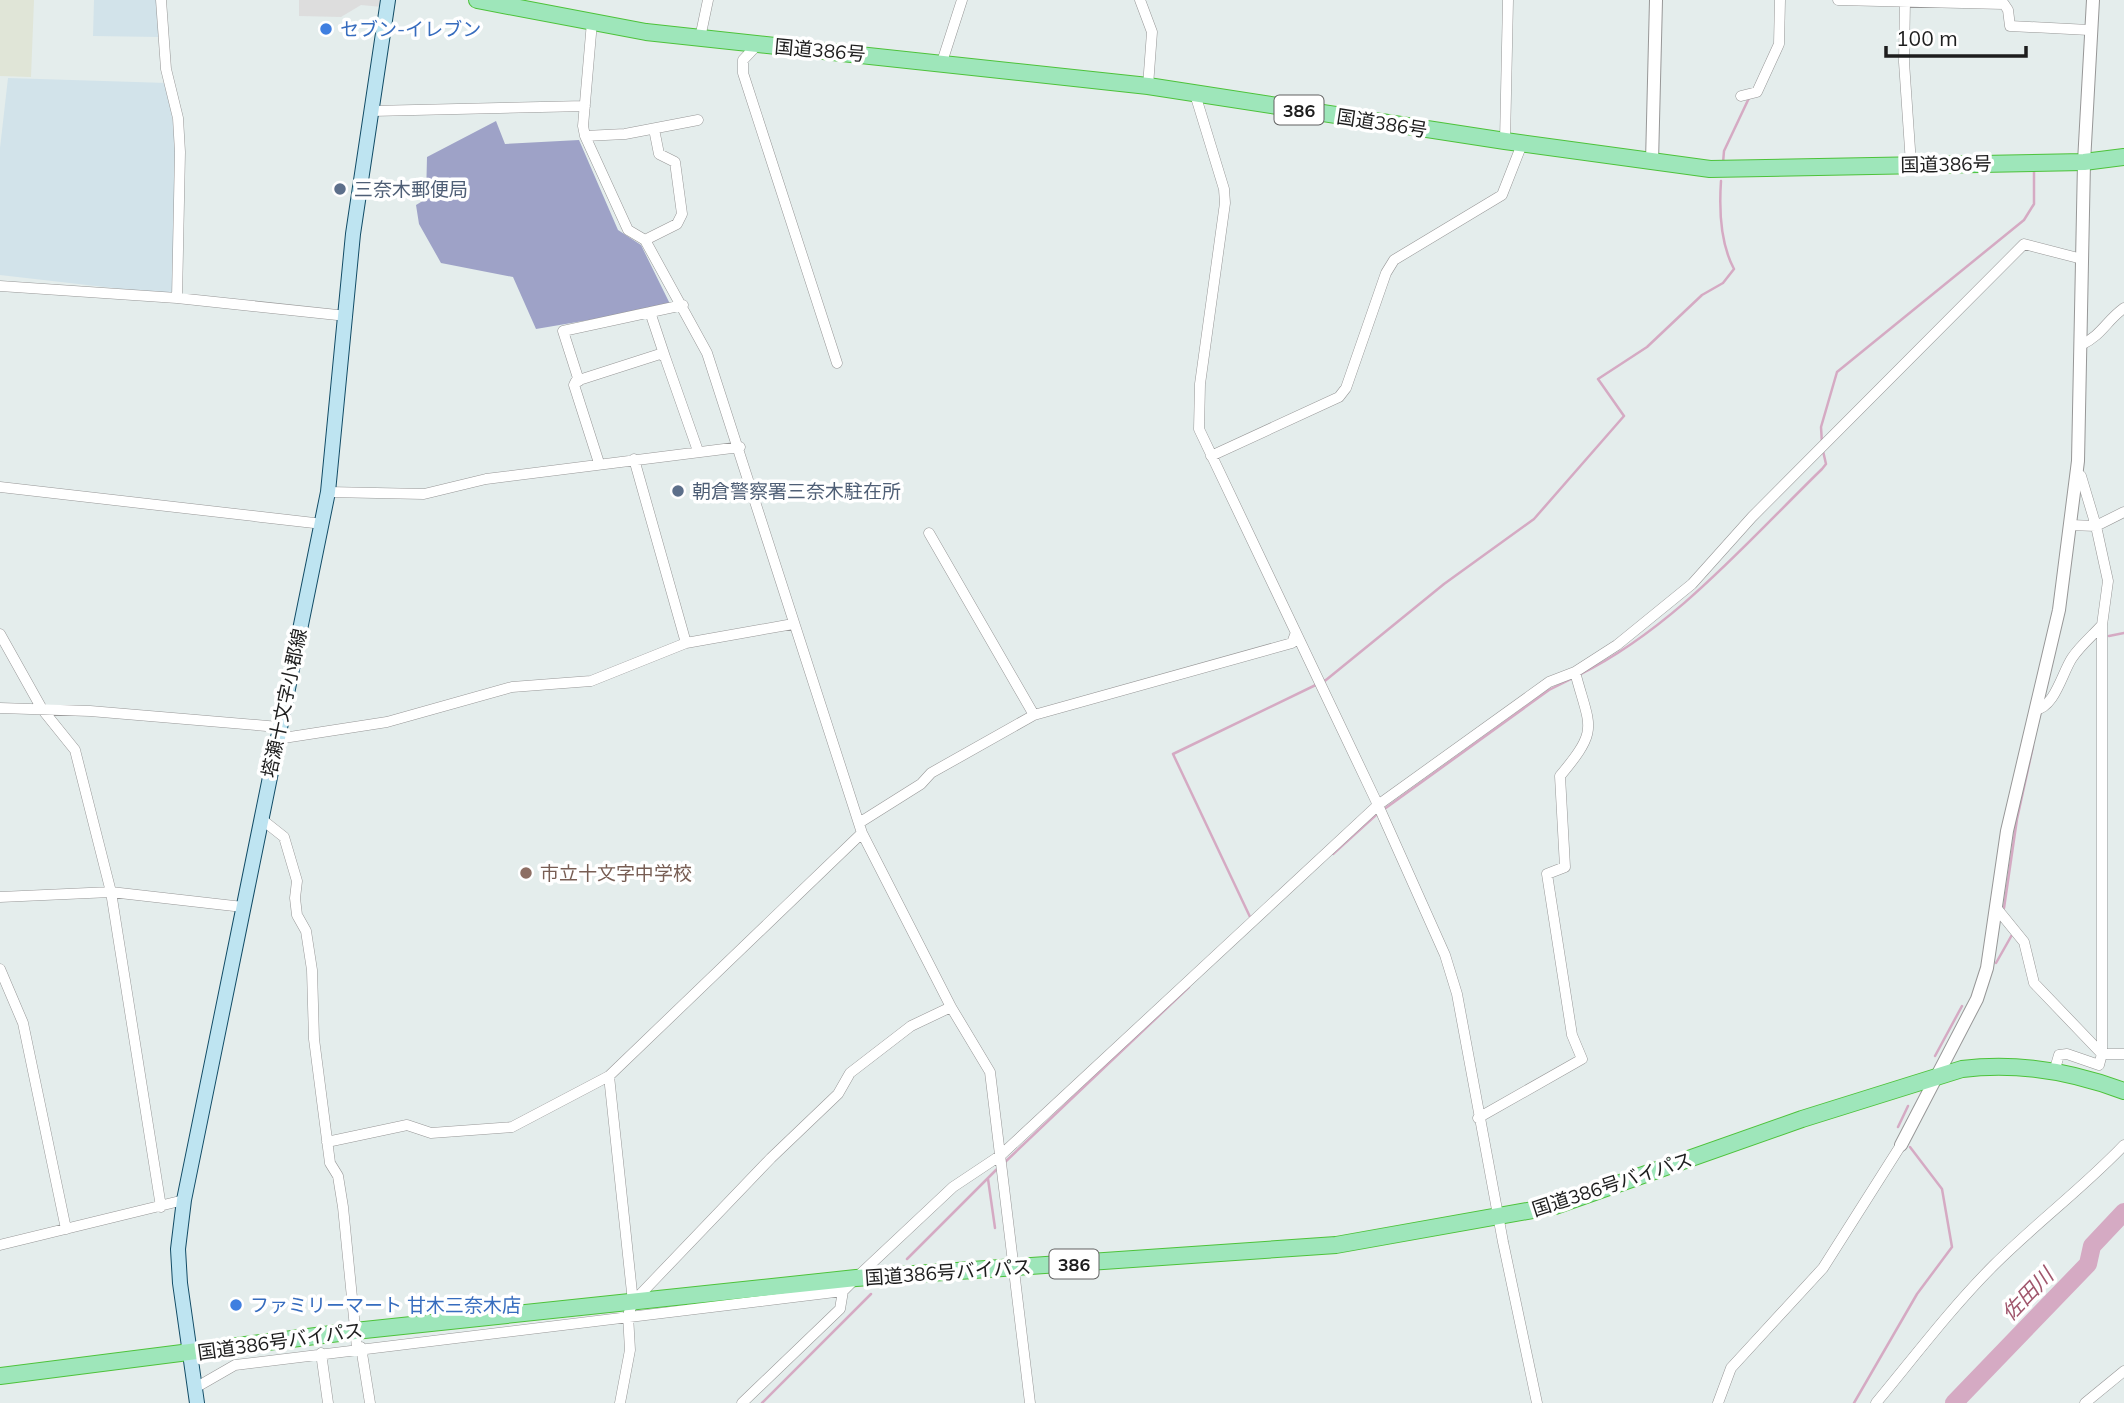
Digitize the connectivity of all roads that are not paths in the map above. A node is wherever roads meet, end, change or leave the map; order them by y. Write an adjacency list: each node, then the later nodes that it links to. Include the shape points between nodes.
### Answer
1 (161, 0): 36 (street, via 166,69 178,118 180,152)
2 (388, 0): 23 (main road, 塔瀬十文字小郡線)
3 (477, 0): 13 (highway, 国道386号 / 386)
4 (708, 0): 16 (street)
5 (962, 0): 18 (street)
6 (1140, 0): 19 (street, via 1152,32)
7 (1508, 0): 27 (street)
8 (1656, 0): 30 (street)
9 (1780, 0): 21 (street, via 1779,44 1757,92)
10 (1838, 0): 12 (street)
11 (2093, 0): 15 (street)
12 (1905, 1): 15 (street, via 2004,4 2010,26); 32 (street)
13 (542, 5): 14 (highway, 国道386号 / 386)
14 (592, 22): 16 (highway, 国道386号 / 386); 22 (street)
15 (2089, 30): 31 (street)
16 (700, 38): 17 (highway, 国道386号 / 386)
17 (758, 44): 18 (highway, 国道386号 / 386); 43 (street, via 743,60 743,73)
18 (942, 62): 19 (highway, 国道386号 / 386)
19 (1148, 86): 20 (highway, 国道386号 / 386)
20 (1195, 94): 27 (highway, 国道386号 / 386); 47 (street, via 1225,203 1199,384 1199,429)
21 (1743, 95)
22 (585, 106): 23 (street); 26 (street)
23 (372, 111): 40 (main road, 塔瀬十文字小郡線, via 353,234)
24 (698, 120): 25 (street)
25 (654, 129): 26 (street); 33 (street, via 659,154 675,162 682,214 677,225)
26 (585, 136): 33 (street, via 628,230)
27 (1505, 141): 28 (highway, 国道386号 / 386)
28 (1522, 144): 30 (highway, 国道386号 / 386); 47 (street, via 1502,195 1394,260 1339,397)
29 (2124, 157): 31 (highway, 国道386号 / 386)
30 (1651, 162): 32 (highway, 国道386号 / 386, via 1710,169)
31 (2084, 162): 32 (highway, 国道386号 / 386); 34 (street)
32 (1911, 164)
33 (645, 240): 37 (street)
34 (2082, 259): 41 (street); 63 (street, via 2024,244 1752,517 1692,584 1617,645)
35 (0, 286): 36 (street)
36 (177, 298): 40 (street)
37 (682, 305): 39 (street); 45 (street, via 707,353)
38 (2124, 308): 41 (street, via 2110,318 2099,337)
39 (650, 312): 42 (street); 44 (street, via 563,331)
40 (347, 316): 52 (main road, 塔瀬十文字小郡線)
41 (2081, 345): 50 (street)
42 (665, 357): 44 (street, via 660,354); 46 (street)
43 (837, 363)
44 (579, 380): 49 (street, via 574,385)
45 (740, 447): 46 (street); 58 (street, via 797,623)
46 (698, 452): 48 (street)
47 (1211, 456): 61 (street)
48 (634, 459): 49 (street); 62 (street)
49 (599, 463): 52 (street, via 486,479 424,494)
50 (2076, 472): 55 (street); 56 (street)
51 (0, 486): 54 (street)
52 (328, 492): 54 (main road, 塔瀬十文字小郡線)
53 (2124, 512): 56 (street)
54 (323, 524): 68 (main road, 塔瀬十文字小郡線)
55 (2070, 525): 56 (street); 66 (street, via 2059,610)
56 (2096, 526): 59 (street, via 2108,581)
57 (929, 533): 67 (street)
58 (793, 624): 62 (street); 71 (street)
59 (2102, 625): 66 (street, via 2073,655 2049,701); 78 (street)
60 (0, 634): 65 (street)
61 (1295, 635): 67 (street, via 1292,643); 69 (street)
62 (686, 643): 68 (street, via 591,681 512,687 387,722)
63 (1575, 672): 69 (street, via 1549,682); 84 (street, via 1590,728 1584,748 1560,776 1565,867 1547,874 1572,1035 1583,1059)
64 (0, 708): 65 (street)
65 (42, 709): 68 (street); 72 (street, via 75,750)
66 (2035, 710): 75 (street, via 2007,831)
67 (1034, 715): 71 (street, via 931,773)
68 (278, 733): 70 (main road, 塔瀬十文字小郡線)
69 (1378, 805): 84 (street, via 1451,971); 88 (street)
70 (260, 818): 74 (main road, 塔瀬十文字小郡線); 85 (street, via 284,837 298,881 295,898 312,970 314,1039)
71 (860, 828): 77 (street); 82 (street)
72 (111, 892): 73 (street); 74 (street); 90 (street)
73 (0, 897)
74 (243, 907): 89 (main road, 塔瀬十文字小郡線)
75 (1998, 910): 78 (street, via 2024,942 2034,983); 81 (street, via 1977,999)
76 (0, 969): 92 (street, via 23,1023)
77 (951, 1007): 88 (street, via 990,1072); 97 (street, via 911,1026 850,1073 838,1094 771,1158)
78 (2102, 1054): 79 (street); 80 (street, via 2099,1065 2059,1055)
79 (2124, 1054)
80 (2054, 1072): 81 (highway, 国道386号バイパス / 386, via 1986,1066); 83 (highway, 国道386号バイパス / 386)
81 (1939, 1074): 86 (street); 91 (highway, 国道386号バイパス / 386, via 1555,1206)
82 (609, 1076): 85 (street, via 512,1127 431,1133 407,1125); 97 (street)
83 (2124, 1091)
84 (1478, 1118): 91 (street)
85 (327, 1142): 98 (street, via 344,1207)
86 (1901, 1145): 112 (street, via 1823,1268 1731,1368)
87 (2124, 1145): 113 (street, via 1994,1264)
88 (1001, 1155): 94 (street); 95 (street, via 953,1187)
89 (184, 1200): 90 (street); 101 (main road, 塔瀬十文字小郡線, via 178,1249)
90 (161, 1207): 92 (street)
91 (1499, 1218): 94 (highway, 国道386号バイパス / 386, via 1336,1245); 111 (street)
92 (66, 1230): 93 (street)
93 (0, 1245)
94 (1015, 1267): 95 (highway, 国道386号バイパス / 386); 110 (street)
95 (856, 1278): 96 (street); 97 (highway, 国道386号バイパス / 386)
96 (843, 1291): 97 (street); 109 (street, via 840,1309)
97 (631, 1308): 98 (highway, 国道386号バイパス / 386); 99 (street); 108 (street, via 630,1350)
98 (355, 1331): 99 (street); 101 (highway, 国道386号バイパス / 386)
99 (359, 1347): 100 (street); 107 (street)
100 (321, 1353): 104 (street, via 235,1365); 106 (street)
101 (189, 1354): 103 (highway, 国道386号バイパス / 386); 104 (main road, 塔瀬十文字小郡線)
102 (2124, 1371): 114 (street)
103 (0, 1376)
104 (195, 1388): 105 (main road, 塔瀬十文字小郡線)
105 (197, 1403)
106 (328, 1403)
107 (370, 1403)
108 (620, 1403)
109 (742, 1403)
110 (1030, 1403)
111 (1537, 1403)
112 (1718, 1403)
113 (1876, 1403)
114 (2085, 1403)

